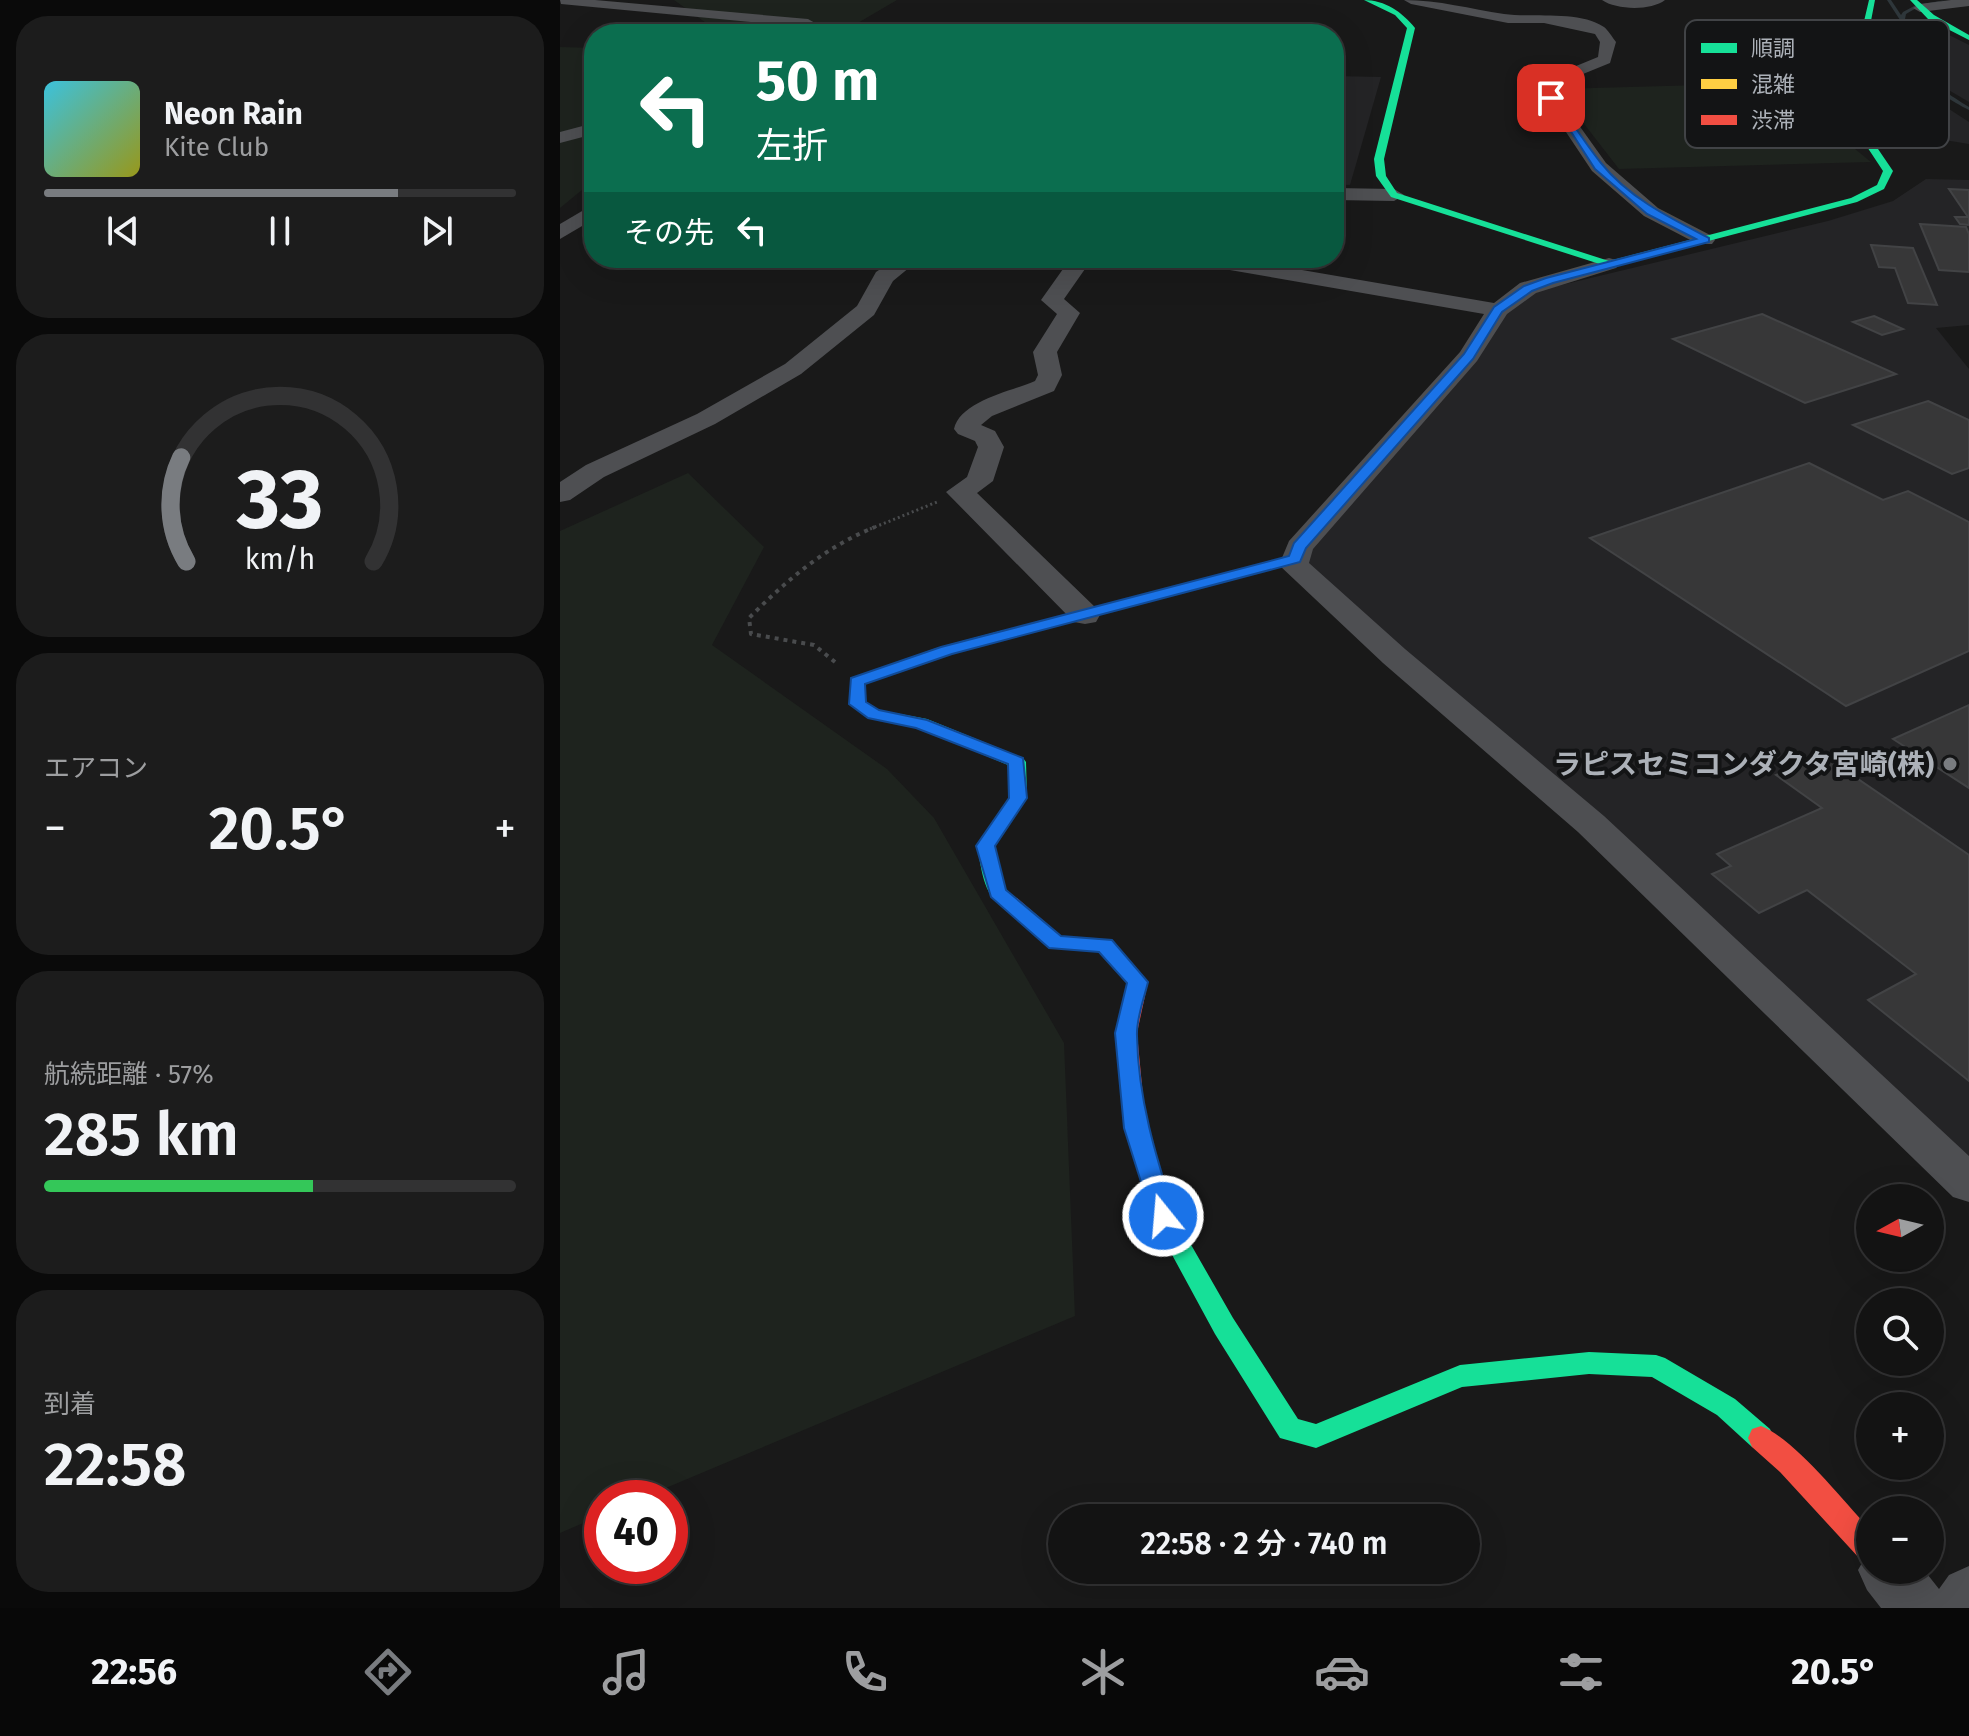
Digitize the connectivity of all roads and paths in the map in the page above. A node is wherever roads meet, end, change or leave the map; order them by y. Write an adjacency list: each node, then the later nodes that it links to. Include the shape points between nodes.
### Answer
1 (561, 0): 11 (street)
2 (1367, 0): 18 (street, via 1395,10 1411,28 1379,159 1381,176)
3 (1411, 0): 21 (street, via 1600,31 1608,42 1605,60 1548,83 1548,93 1599,167 1651,212)
4 (1609, 0): 5 (street)
5 (1658, 0)
6 (1872, 0): 9 (street)
7 (1969, 2): 8 (street)
8 (1916, 4): 10 (street)
9 (1868, 20)
10 (1941, 20)
11 (806, 24)
12 (1949, 25): 13 (street)
13 (1969, 38)
14 (584, 131): 15 (street)
15 (560, 138)
16 (1873, 148): 21 (street, via 1888,171 1883,186 1872,194)
17 (1344, 194): 18 (street)
18 (1394, 195): 22 (street)
19 (584, 217): 20 (street)
20 (560, 233)
21 (1705, 240): 22 (street)
22 (1609, 264): 26 (street, via 1528,288)
23 (897, 268): 28 (street, via 884,277 866,310 793,369)
24 (1073, 268): 27 (street, via 1052,300 1069,313 1045,352 1050,375 1045,386 983,411 968,423 967,429 986,436 991,447 979,481)
25 (1253, 268): 26 (street)
26 (1498, 310): 29 (street, via 1469,356 1299,547)
27 (960, 492): 30 (street); 31 (path, via 844,539 789,578 749,618 751,634 814,645)
28 (560, 494)
29 (1295, 559): 30 (street); 32 (street, via 1306,578 1591,824)
30 (1085, 615): 31 (street, via 946,650)
31 (857, 681): 33 (street, via 858,704 874,714 921,723 1017,762 1018,798 986,846 997,892 1056,943 1105,945 1138,982 1126,1033 1135,1128 1163,1216 1289,1429 1316,1436 1460,1376 1589,1363 1656,1366 1726,1407 1790,1463)
32 (1969, 1184)
33 (1856, 1534)
34 (1898, 1584): 36 (street)
35 (1969, 1595): 37 (street)
36 (1918, 1608)
37 (1960, 1608)

